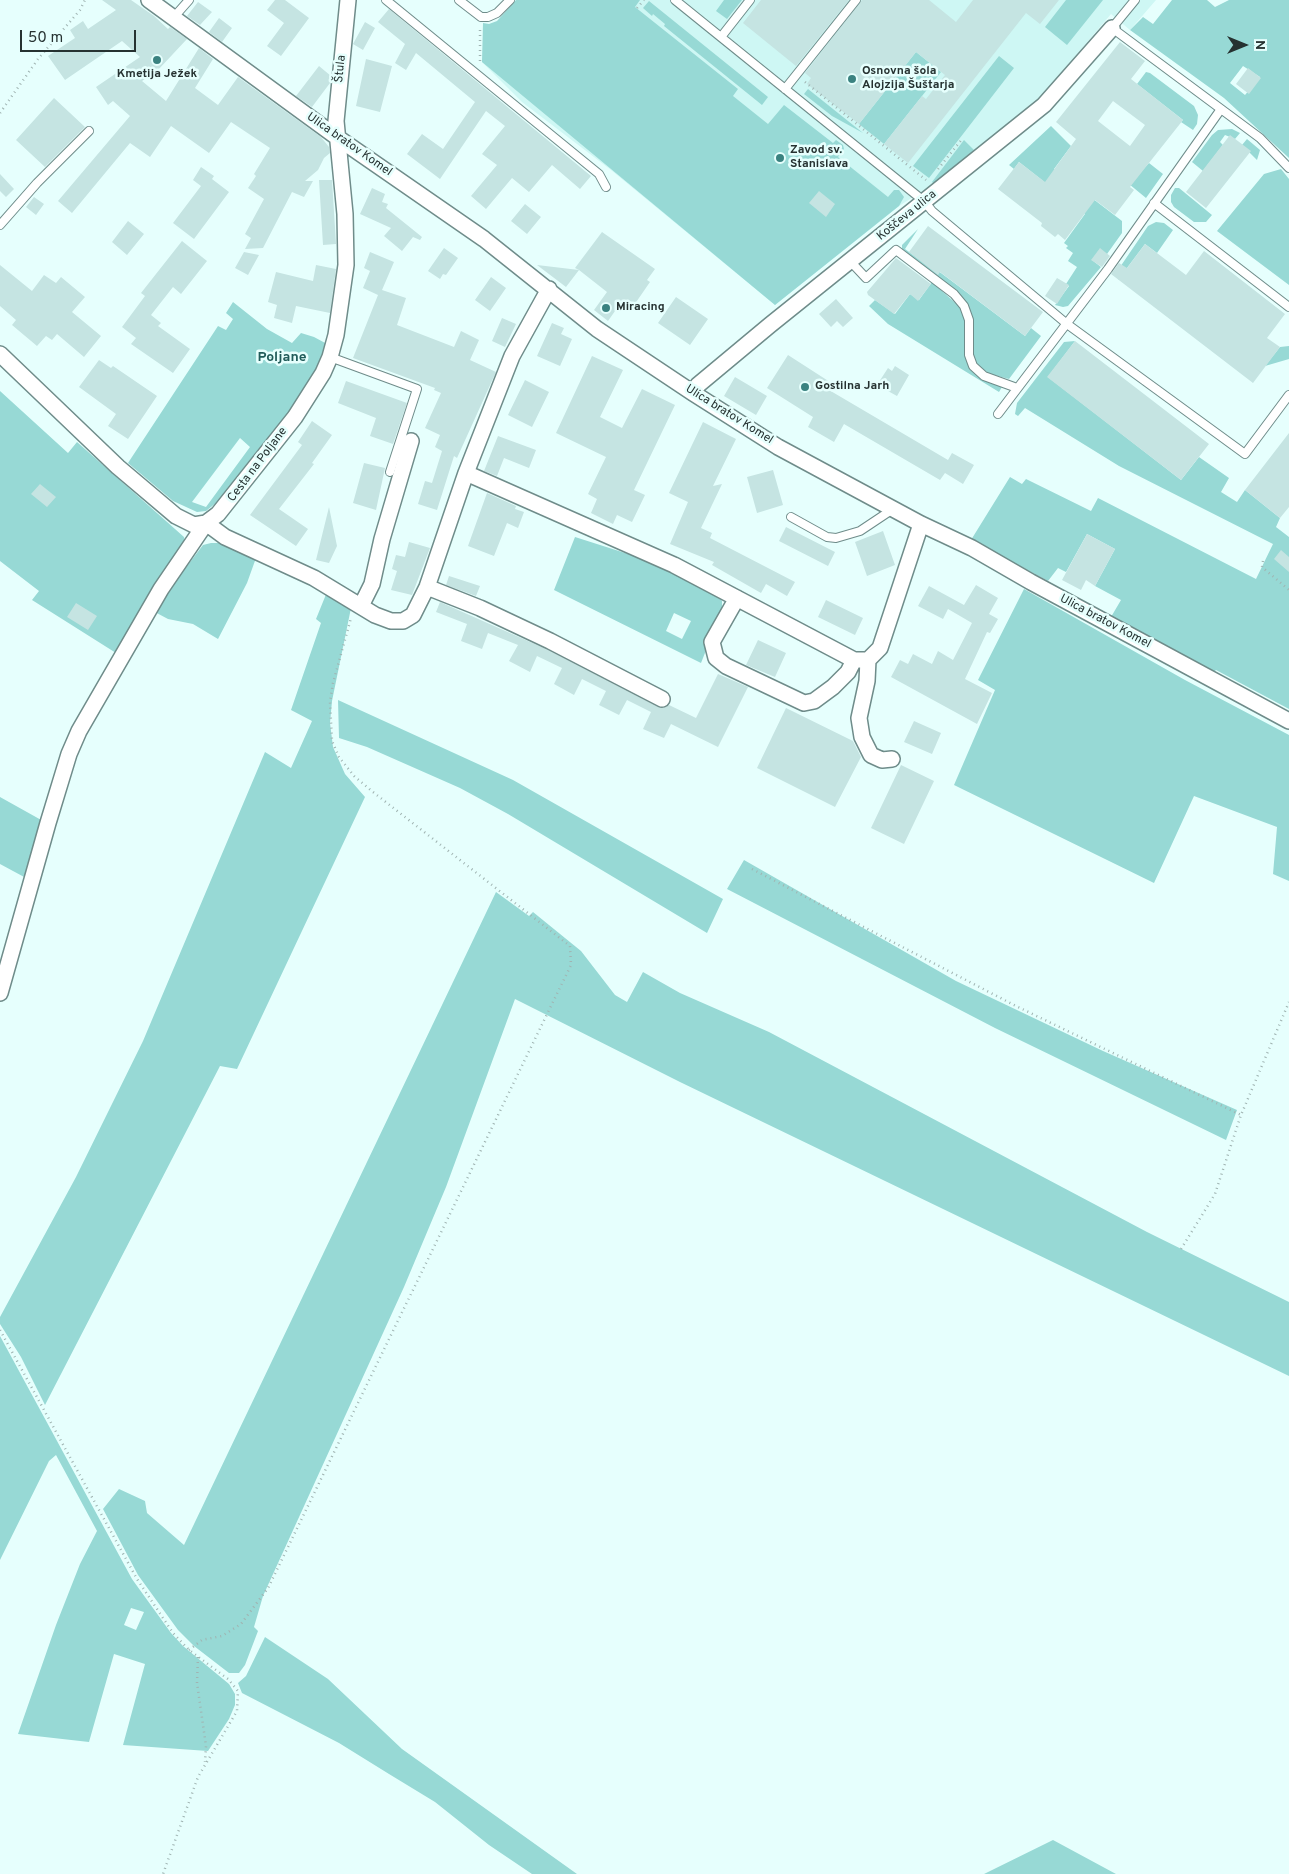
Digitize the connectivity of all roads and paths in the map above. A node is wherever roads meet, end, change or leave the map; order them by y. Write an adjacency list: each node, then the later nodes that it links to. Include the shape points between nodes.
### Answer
1 (86, 0): 20 (path)
2 (149, 0): 14 (street, Ulica bratov Komel)
3 (189, 0): 14 (lane)
4 (348, 0): 22 (street, Štula, via 337,105)
5 (386, 0): 27 (lane, via 599,174)
6 (459, 0): 7 (lane, via 481,17 488,18)
7 (510, 0)
8 (644, 0): 13 (path)
9 (675, 0): 16 (lane)
10 (750, 0): 16 (lane)
11 (856, 0): 18 (lane)
12 (1134, 0): 15 (lane)
13 (637, 8)
14 (174, 17): 22 (street, Ulica bratov Komel)
15 (1112, 28): 19 (lane); 28 (street, Koščeva ulica, via 1044,105)
16 (721, 36): 18 (lane)
17 (810, 76): 26 (path, via 804,83)
18 (785, 89): 28 (lane)
19 (1221, 109): 24 (lane, via 1260,138); 29 (lane)
20 (0, 113)
21 (89, 131): 30 (lane)
22 (338, 138): 32 (street, Ulica bratov Komel, via 484,239); 36 (street, Cesta na Poljane, via 346,265)
23 (963, 138): 25 (path)
24 (1289, 168)
25 (934, 174)
26 (928, 181)
27 (606, 188)
28 (925, 202): 31 (street, Koščeva ulica); 34 (lane)
29 (1154, 203): 33 (lane); 34 (lane)
30 (0, 225)
31 (850, 261): 37 (lane, via 866,278 896,250 954,294 964,306 968,320 969,356 973,366 984,376); 38 (street, Koščeva ulica, via 698,385)
32 (548, 289): 38 (street, Ulica bratov Komel, via 597,328); 43 (street, via 512,356)
33 (1289, 307)
34 (1067, 324): 37 (lane); 39 (lane, via 1245,454)
35 (0, 354): 46 (street, via 111,460 176,516 194,525)
36 (330, 357): 42 (lane, via 417,389); 46 (street, Cesta na Poljane, via 295,417 227,505)
37 (1017, 388): 40 (lane)
38 (693, 394): 44 (street, Ulica bratov Komel, via 778,447)
39 (1289, 395)
40 (998, 414)
41 (411, 441): 52 (street, via 372,584)
42 (390, 472)
43 (466, 473): 49 (street); 51 (street, via 674,565)
44 (893, 509): 45 (lane, via 860,531 836,538 827,537); 47 (street, Ulica bratov Komel)
45 (791, 517)
46 (206, 523): 52 (street, via 224,537 306,574); 58 (street, Cesta na Poljane, via 161,589 79,731 48,823)
47 (921, 524): 53 (street, via 880,648); 55 (street, Ulica bratov Komel, via 972,548)
48 (1263, 561): 50 (path, via 1262,567)
49 (427, 587): 52 (street, via 416,610 403,621 391,621); 54 (street, via 550,641)
50 (1289, 590)
51 (737, 598): 53 (street); 53 (street, via 712,642 716,658 726,666 804,703 814,701 833,687)
52 (358, 604): 63 (path, via 330,702 332,742 338,757 367,787 570,946 571,966 268,1588 240,1624 222,1636 202,1640)
53 (861, 660): 56 (street, via 867,681 859,718 862,737 871,755 882,760)
54 (662, 699)
55 (1289, 721)
56 (892, 759)
57 (752, 869): 60 (path, via 1016,1006)
58 (0, 993)
59 (1289, 1002): 60 (path)
60 (1241, 1115): 61 (path, via 1215,1194)
61 (1181, 1249)
62 (0, 1330): 63 (path, via 137,1580 173,1633)
63 (190, 1650): 64 (path)
64 (198, 1657): 65 (path, via 197,1683 206,1746); 65 (path, via 228,1679 238,1691 237,1711)
65 (205, 1763): 66 (path)
66 (163, 1874)

